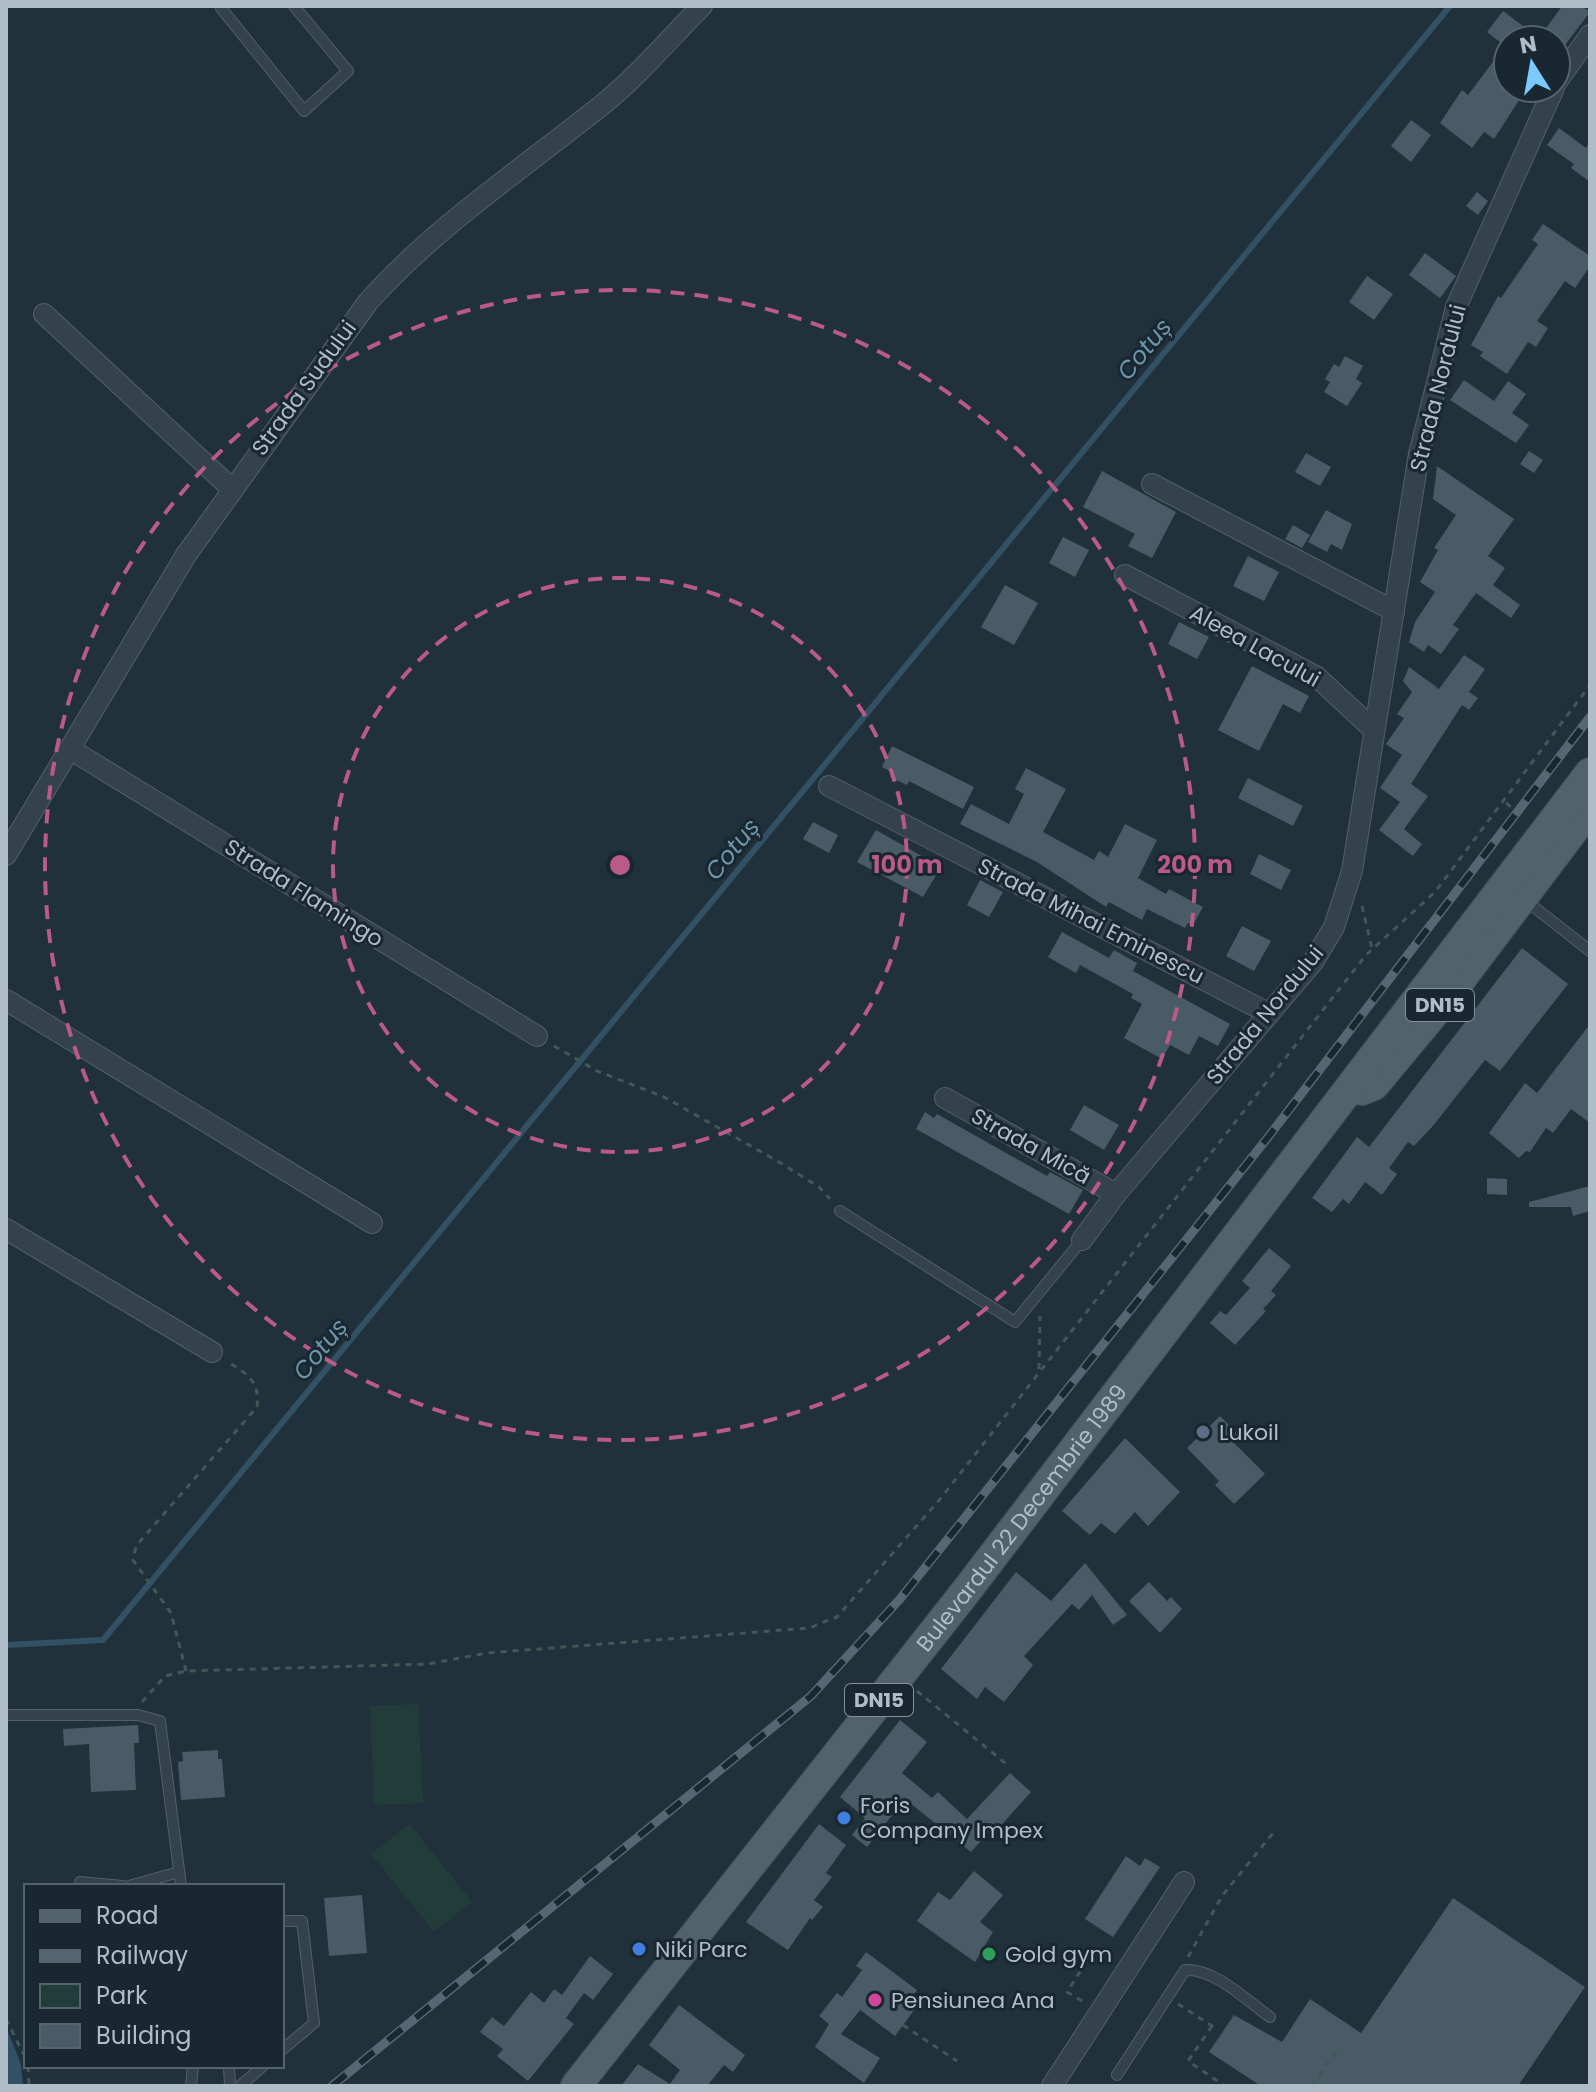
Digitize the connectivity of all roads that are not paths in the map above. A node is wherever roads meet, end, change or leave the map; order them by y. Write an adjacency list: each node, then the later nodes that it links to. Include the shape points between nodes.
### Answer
1 (223, 6): 2 (lane, via 304,111 348,71)
2 (294, 6)
3 (702, 6): 9 (street, Strada Sudului, via 605,102 400,266)
4 (1590, 35): 5 (street, Strada Nordului)
5 (1572, 61)
6 (1547, 104): 11 (street, Strada Nordului, via 1456,307 1419,454)
7 (44, 314): 9 (street)
8 (1152, 484): 11 (street)
9 (232, 489): 13 (street, Strada Sudului, via 186,555)
10 (1125, 575): 12 (street, Aleea Lacului, via 1317,677)
11 (1394, 611): 12 (street, Strada Nordului)
12 (1374, 730): 21 (street, Strada Nordului, via 1345,898 1313,962)
13 (70, 749): 17 (street, Strada Sudului); 22 (street, Strada Flamingo)
14 (1590, 773): 18 (main road, Bulevardul 22 Decembrie 1989 / DN15)
15 (829, 786): 21 (street, Strada Mihai Eminescu)
16 (1590, 808): 18 (main road, Bulevardul 22 Decembrie 1989 / DN15)
17 (6, 855)
18 (1514, 891): 19 (lane); 43 (main road, Bulevardul 22 Decembrie 1989 / DN15, via 1358,1074 967,1590)
19 (1590, 951)
20 (6, 1000): 26 (street)
21 (1268, 1013): 24 (street, Strada Nordului)
22 (537, 1036)
23 (945, 1098): 24 (street, Strada Mică)
24 (1116, 1194): 28 (street, Strada Nordului)
25 (840, 1211): 28 (lane, via 1015,1322)
26 (372, 1223)
27 (6, 1229): 29 (street)
28 (1082, 1240)
29 (212, 1352)
30 (6, 1715): 31 (lane, via 138,1715 160,1721)
31 (179, 1872): 35 (lane); 36 (lane)
32 (80, 1882): 34 (lane)
33 (1184, 1882): 44 (street)
34 (103, 1884)
35 (134, 1884)
36 (181, 1884)
37 (284, 1921): 39 (lane, via 302,1921 314,2023)
38 (1270, 2017): 41 (lane, via 1210,1975 1185,1970)
39 (284, 2048)
40 (261, 2068): 42 (lane)
41 (1117, 2075)
42 (240, 2086)
43 (576, 2086)
44 (1052, 2086)

